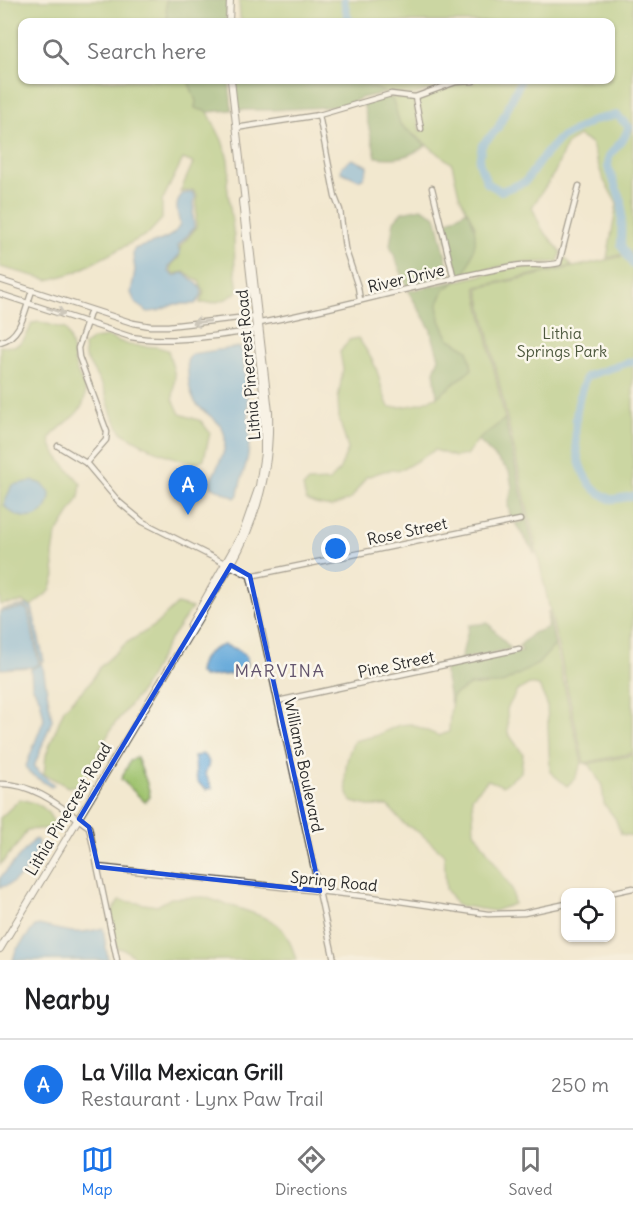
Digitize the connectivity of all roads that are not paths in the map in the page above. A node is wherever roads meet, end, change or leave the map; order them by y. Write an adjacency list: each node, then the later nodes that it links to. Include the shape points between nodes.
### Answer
1 (230, 0): 2 (main road)
2 (229, 18)
3 (231, 84): 7 (main road, Lithia Pinecrest Road)
4 (451, 84): 5 (street)
5 (415, 97): 6 (street, via 391,94); 8 (street)
6 (319, 115): 7 (street); 15 (street, via 345,248)
7 (236, 128): 19 (main road, Lithia Pinecrest Road)
8 (421, 129)
9 (579, 186): 11 (street, River Drive, via 559,263 516,265)
10 (432, 188): 11 (street)
11 (454, 279): 15 (street, River Drive)
12 (0, 280): 13 (street)
13 (32, 291): 16 (street); 17 (street)
14 (0, 294): 16 (street)
15 (360, 300): 19 (street, River Drive)
16 (27, 302): 18 (street, one-way to 18); 20 (street, via 18,330 9,340)
17 (91, 310): 18 (street); 19 (street, one-way to 17, via 150,326)
18 (86, 322): 19 (street, via 149,340 170,340); 22 (street, via 79,357 107,432 106,440)
19 (258, 323): 24 (main road, Lithia Pinecrest Road, via 269,412 267,461 253,519)
20 (0, 342)
21 (58, 446): 22 (street)
22 (86, 464): 24 (street, via 119,502 143,522)
23 (520, 520): 25 (street, Rose Street)
24 (229, 564): 25 (street); 29 (main road, Lithia Pinecrest Road)
25 (250, 576): 27 (street, Williams Boulevard)
26 (519, 650): 27 (street, Pine Street)
27 (279, 701): 32 (street, Williams Boulevard)
28 (0, 784): 29 (street, via 30,789)
29 (78, 819): 30 (street, via 89,827); 35 (main road, Lithia Pinecrest Road)
30 (98, 867): 32 (street, Spring Road); 36 (street)
31 (633, 888): 33 (street)
32 (320, 891): 34 (street, Spring Road, via 488,914 524,913); 37 (street, Williams Boulevard)
33 (615, 892)
34 (561, 905)
35 (0, 949)
36 (117, 960)
37 (334, 960)

